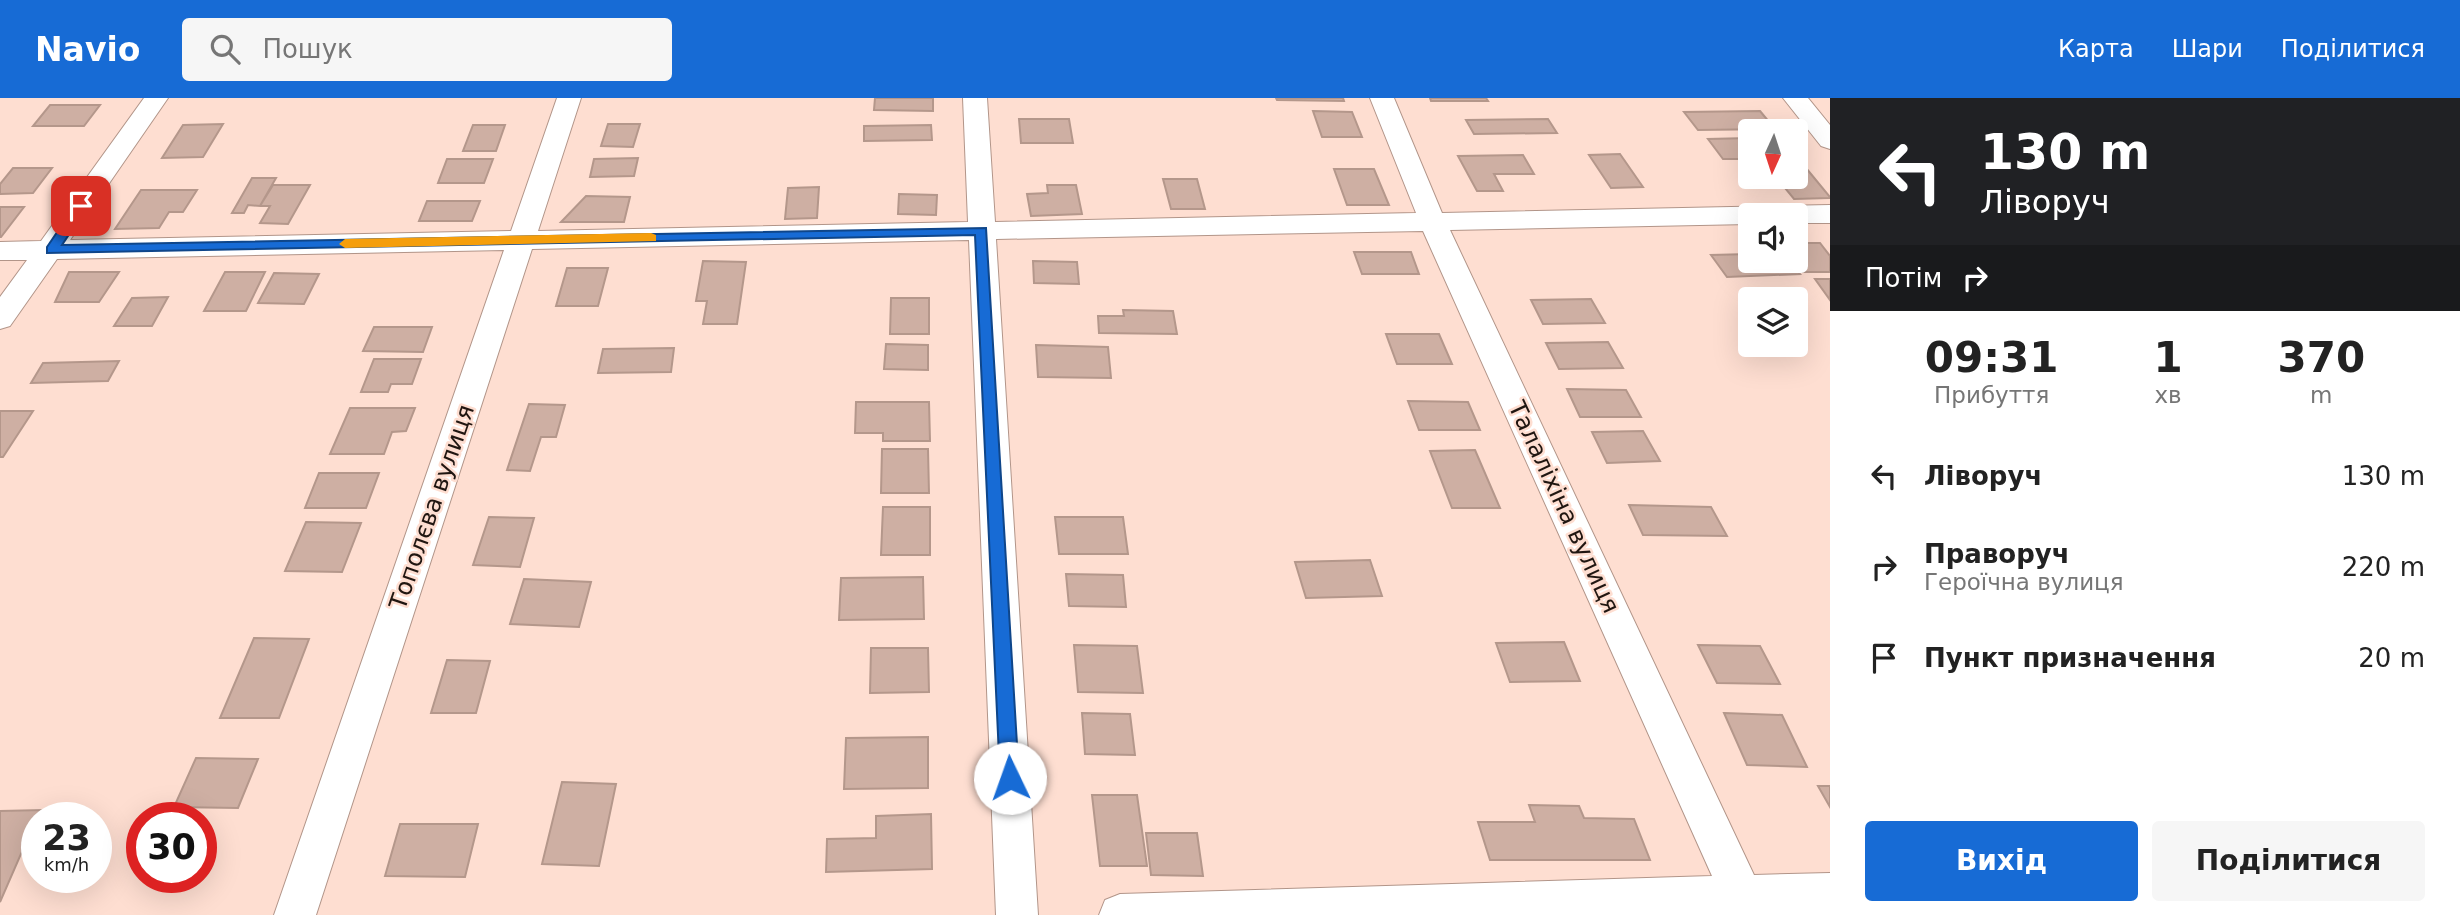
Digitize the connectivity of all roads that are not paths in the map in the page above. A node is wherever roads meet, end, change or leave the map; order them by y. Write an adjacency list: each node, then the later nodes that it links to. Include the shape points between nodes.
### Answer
1 (156, 98): 13 (street)
2 (569, 98): 12 (street, Тополєва вулиця)
3 (975, 98): 11 (street)
4 (1382, 98): 10 (street, Талаліхіна вулиця)
5 (1794, 98): 6 (street)
6 (1830, 141)
7 (1808, 214): 8 (street)
8 (1830, 214)
9 (1738, 215): 10 (street)
10 (1433, 222): 11 (street); 17 (street, Талаліхіна вулиця)
11 (981, 231): 12 (street); 19 (street)
12 (522, 240): 13 (street); 18 (street, Тополєва вулиця)
13 (52, 250): 14 (street); 15 (street)
14 (0, 251)
15 (0, 319)
16 (1830, 894): 17 (street)
17 (1747, 906): 20 (street)
18 (295, 915)
19 (1017, 915)
20 (1120, 915)

